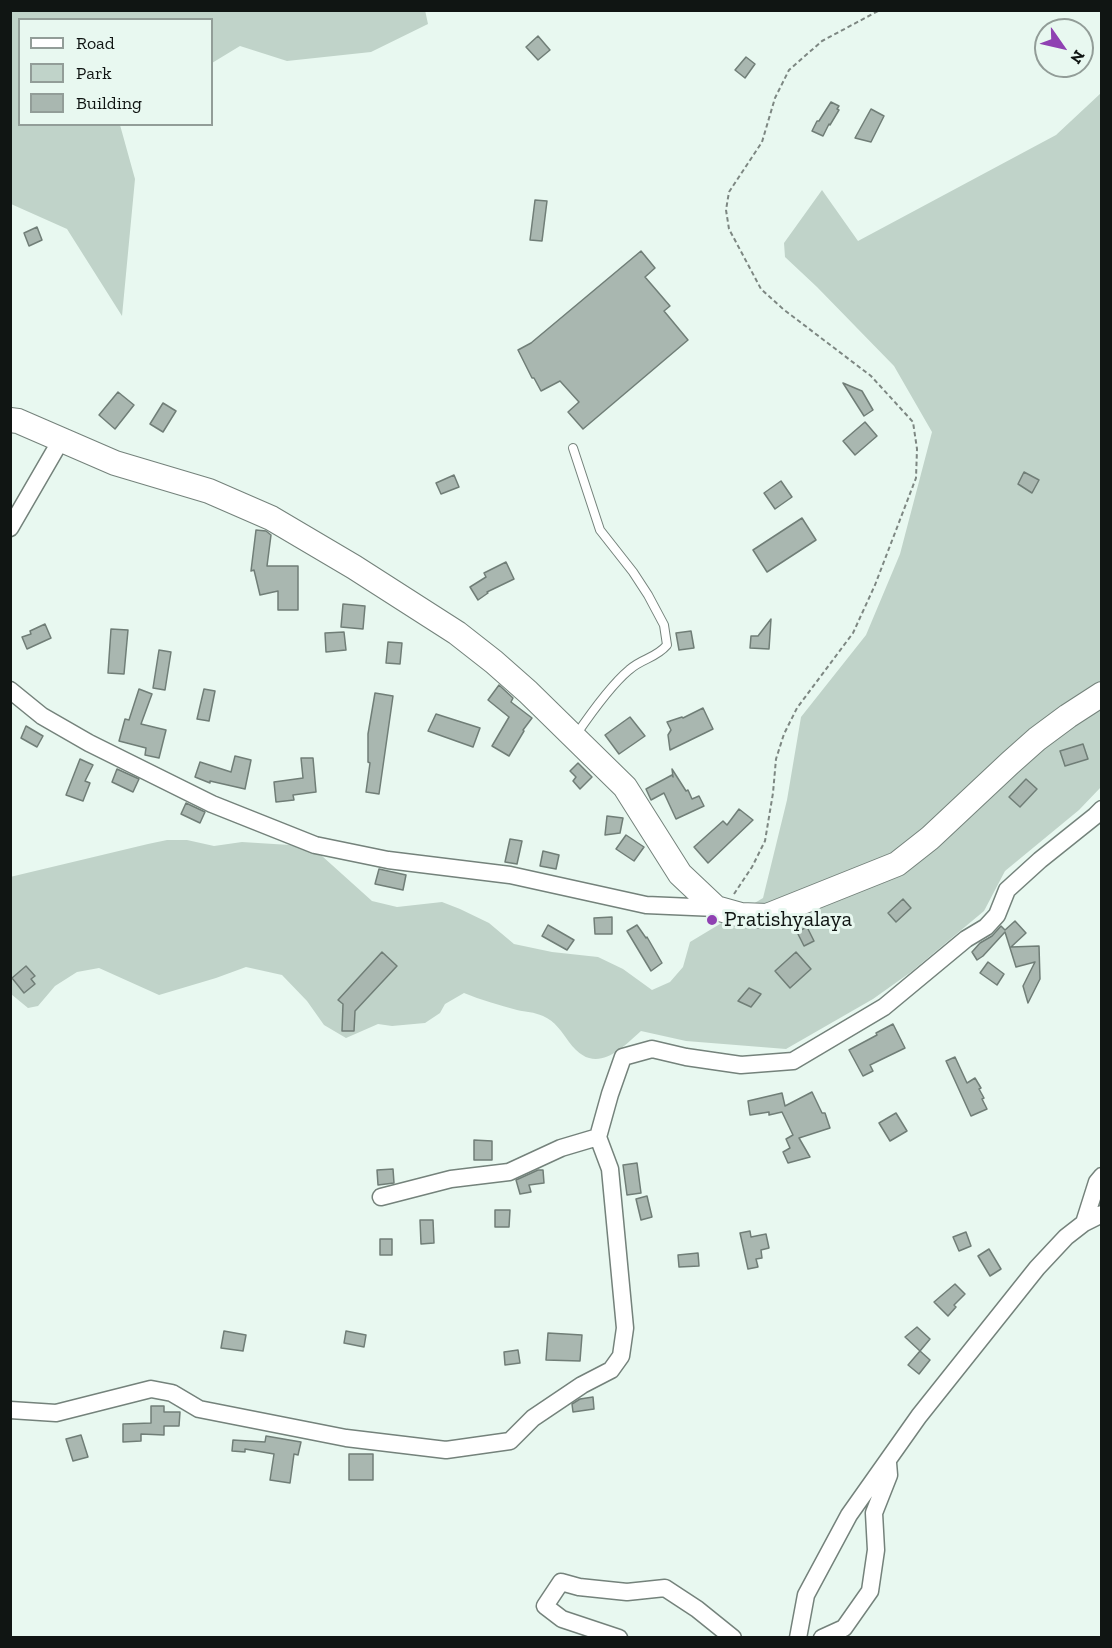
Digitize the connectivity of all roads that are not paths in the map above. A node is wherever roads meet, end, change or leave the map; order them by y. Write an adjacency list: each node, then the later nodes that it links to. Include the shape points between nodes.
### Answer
1 (10, 420): 2 (main road)
2 (61, 440): 4 (street); 7 (main road, via 115,463 209,491 271,518 458,633)
3 (573, 448): 7 (lane, via 600,530 648,595 664,625 667,645 627,671)
4 (10, 528)
5 (10, 690): 9 (street, via 42,716 89,743 212,804 315,845 388,860 510,875 646,905)
6 (1101, 694): 9 (main road, via 1037,739 897,864 767,916)
7 (575, 737): 9 (main road, via 625,787 680,874)
8 (1101, 809): 10 (street, via 1007,890 997,915 986,927 884,1007 793,1061 741,1065 652,1049 623,1057)
9 (720, 910)
10 (598, 1137): 12 (street, via 561,1148 509,1172 450,1179); 15 (street, via 610,1169 625,1328 621,1356 611,1370 533,1418 510,1441 446,1450 346,1438 200,1409 172,1393 151,1389 56,1413)
11 (1101, 1176): 14 (street)
12 (381, 1197)
13 (1101, 1214): 14 (street)
14 (1084, 1222): 16 (street, via 1037,1268)
15 (10, 1410)
16 (888, 1461): 19 (street, via 849,1515 806,1595); 20 (street, via 889,1475 874,1513 876,1550 870,1591 844,1628)
17 (619, 1638): 18 (street, via 562,1619 545,1606 561,1582 627,1592 665,1588)
18 (733, 1638)
19 (798, 1638)
20 (822, 1638)

